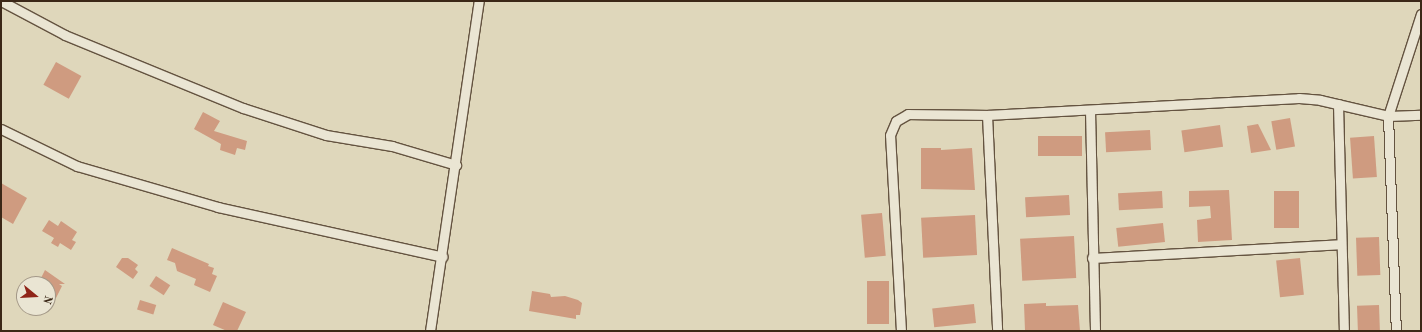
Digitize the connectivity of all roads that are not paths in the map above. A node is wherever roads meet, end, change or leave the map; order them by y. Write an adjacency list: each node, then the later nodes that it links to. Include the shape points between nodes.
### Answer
1 (479, 1): 10 (street)
2 (3, 3): 10 (street, via 65,35 243,108 326,135 392,146)
3 (1421, 14): 8 (street)
4 (1338, 104): 5 (street, via 1299,98); 8 (street); 11 (street)
5 (1090, 110): 6 (street); 13 (street)
6 (987, 115): 15 (street, via 908,114 896,121 890,135); 16 (street)
7 (1421, 115): 8 (street)
8 (1388, 116): 19 (street)
9 (1, 129): 12 (street, via 78,166 210,205)
10 (456, 165): 12 (street)
11 (1340, 244): 13 (street); 18 (street)
12 (443, 257): 14 (street)
13 (1092, 258): 17 (street)
14 (430, 331)
15 (901, 331)
16 (997, 331)
17 (1095, 331)
18 (1344, 331)
19 (1396, 331)

